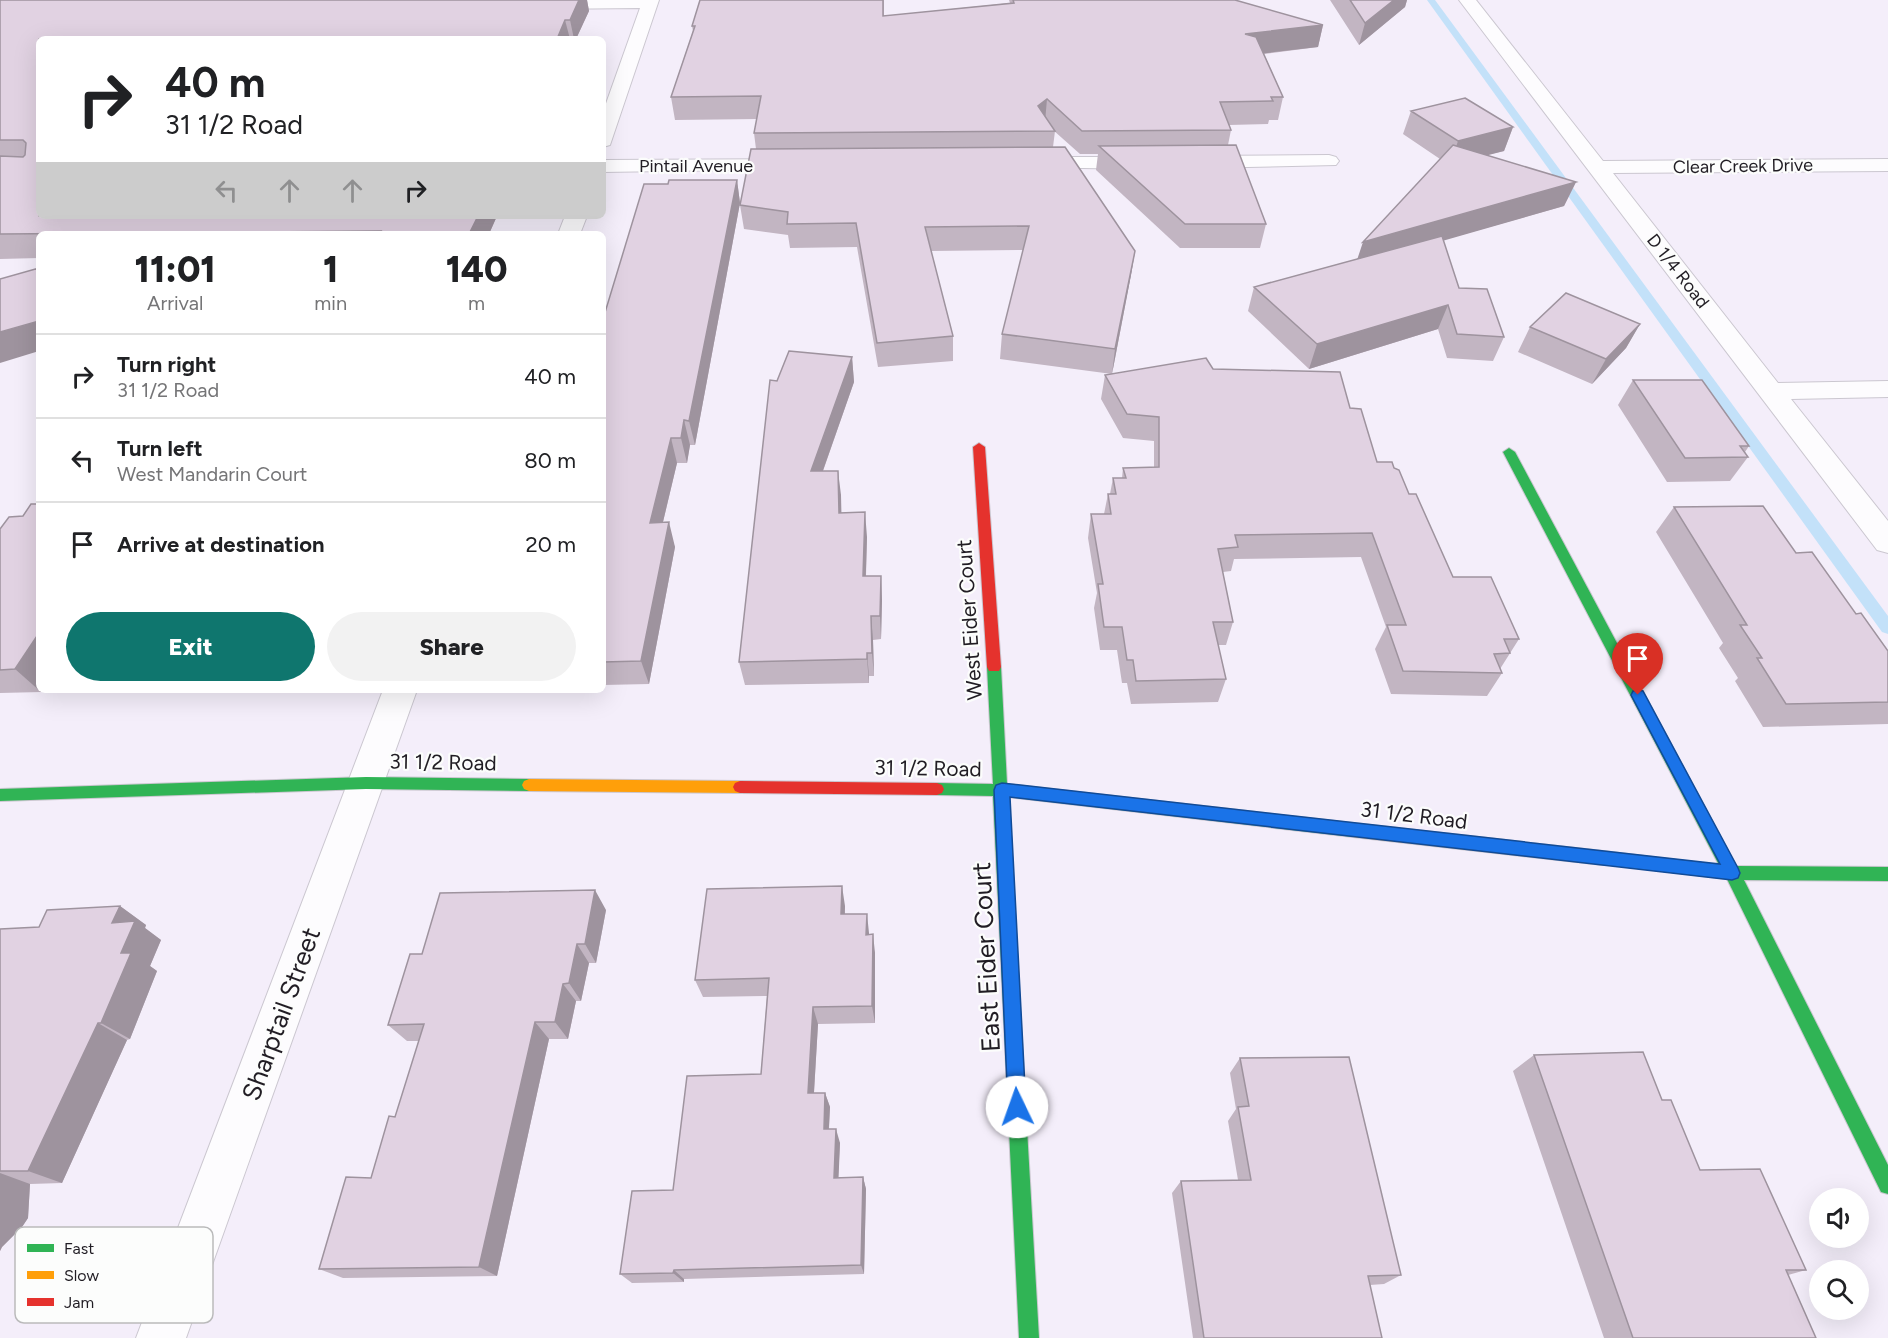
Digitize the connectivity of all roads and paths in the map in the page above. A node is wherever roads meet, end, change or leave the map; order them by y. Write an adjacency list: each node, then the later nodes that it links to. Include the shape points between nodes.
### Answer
1 (1467, 0): 10 (street, D 1/4 Road)
2 (651, 2): 3 (street); 4 (street)
3 (532, 4)
4 (606, 132)
5 (1329, 161): 6 (street)
6 (1008, 164)
7 (817, 165): 9 (street, Pintail Avenue)
8 (1888, 165): 10 (street, Clear Creek Drive)
9 (606, 166)
10 (1597, 168): 12 (street, D 1/4 Road)
11 (1888, 389): 12 (street)
12 (1771, 391): 15 (street, D 1/4 Road)
13 (979, 447): 18 (street, West Eider Court)
14 (1509, 452): 20 (street)
15 (1888, 542)
16 (399, 693): 17 (street, Sharptail Street)
17 (366, 783): 18 (street, 31 1/2 Road); 19 (street, 31 1/2 Road); 23 (street, Sharptail Street)
18 (1002, 790): 20 (street, 31 1/2 Road); 26 (street, East Eider Court)
19 (0, 795)
20 (1732, 873): 21 (street, 31 1/2 Road); 22 (street)
21 (1888, 874)
22 (1888, 1185)
23 (202, 1227)
24 (167, 1323): 25 (street, Sharptail Street)
25 (161, 1338)
26 (1029, 1338)

